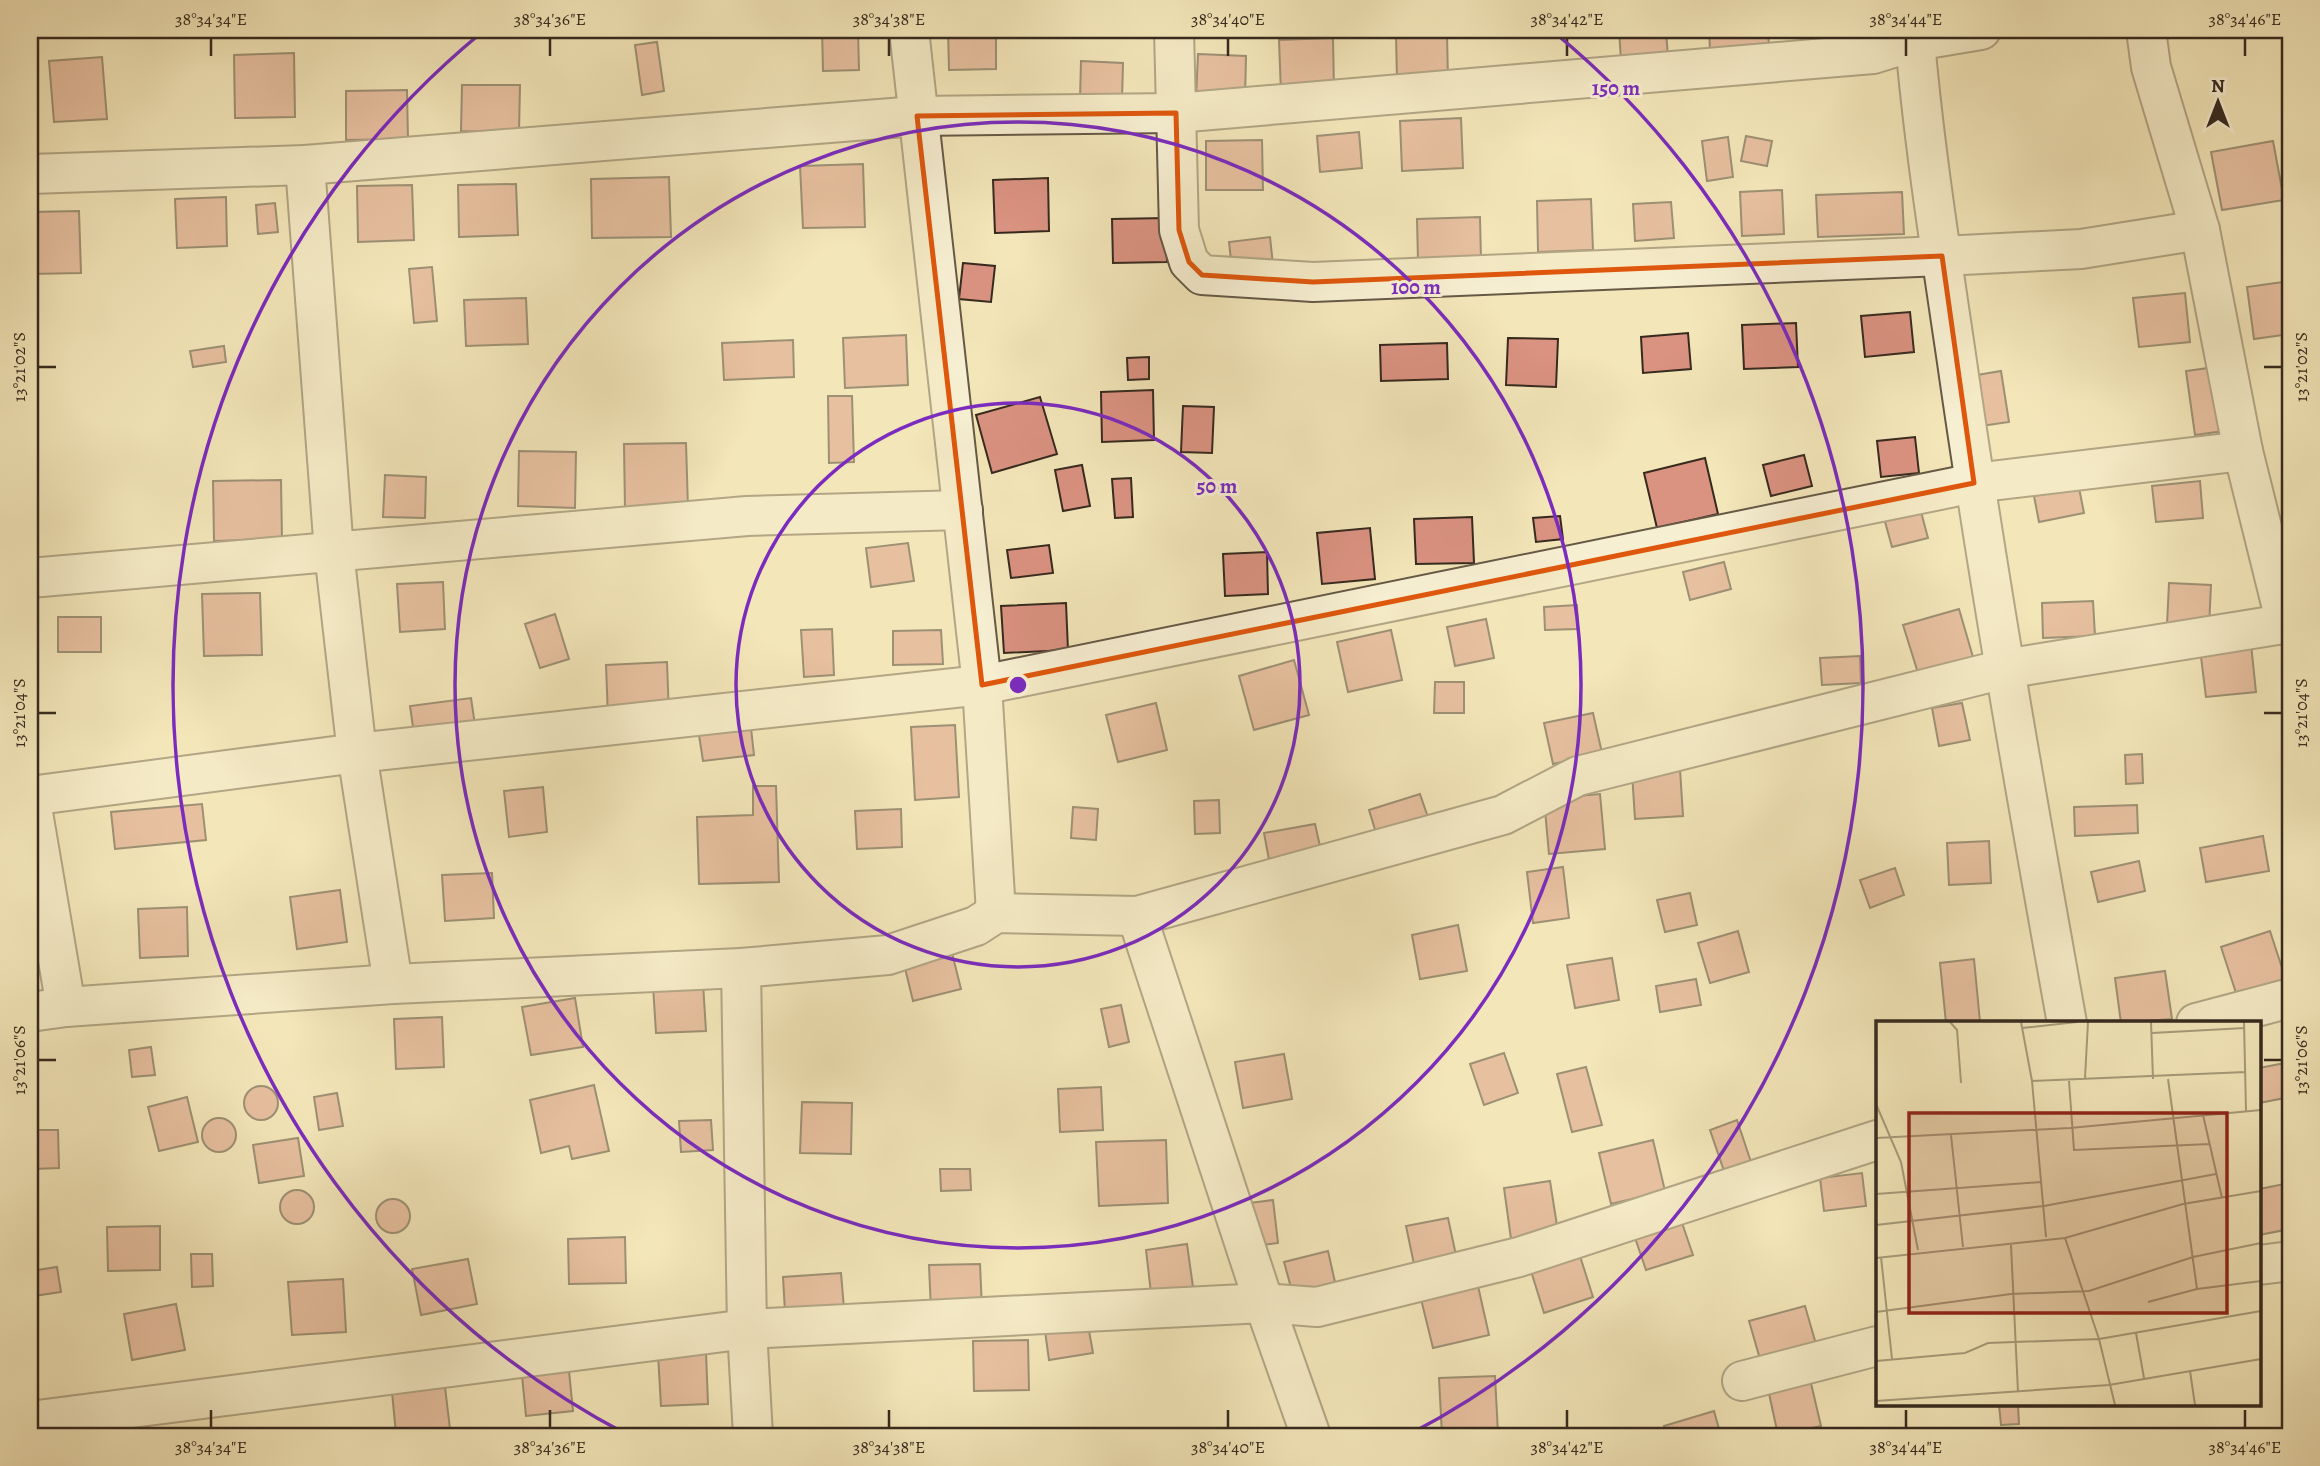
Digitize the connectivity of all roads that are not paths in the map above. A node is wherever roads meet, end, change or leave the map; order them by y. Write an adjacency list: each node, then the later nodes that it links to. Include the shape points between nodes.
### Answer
1 (909, 30): 7 (street)
2 (1174, 30): 6 (street)
3 (1981, 30): 5 (street)
4 (2147, 30): 10 (street, via 2151,67)
5 (1915, 35): 6 (street, via 1872,54); 11 (street)
6 (1176, 113): 7 (street); 11 (street, via 1179,230 1189,262 1202,275 1313,282)
7 (917, 116): 8 (street); 14 (street)
8 (305, 165): 9 (street); 15 (street)
9 (30, 174)
10 (2200, 230): 11 (street, via 2081,249); 12 (street)
11 (1942, 256): 13 (street)
12 (2243, 451): 13 (street); 17 (street)
13 (1975, 483): 18 (street); 19 (street)
14 (963, 510): 15 (street, via 747,516); 19 (street)
15 (334, 552): 16 (street); 20 (street)
16 (30, 578)
17 (2288, 623): 18 (street)
18 (2004, 669): 23 (street, via 1578,776 1503,815); 28 (street)
19 (982, 685): 20 (street); 22 (street)
20 (358, 753): 21 (street); 25 (street)
21 (30, 795): 27 (street)
22 (996, 913): 23 (street); 24 (street, via 976,926 888,955)
23 (1137, 916): 33 (street)
24 (741, 968): 25 (street); 34 (street)
25 (393, 984): 27 (street)
26 (2290, 998): 29 (street)
27 (48, 1009)
28 (2067, 1021)
29 (2204, 1021)
30 (1876, 1140): 33 (street, via 1519,1257 1317,1307)
31 (2290, 1261): 32 (street)
32 (2260, 1265)
33 (1264, 1303): 34 (street); 39 (street)
34 (747, 1329): 37 (street); 38 (street)
35 (1876, 1346): 36 (street)
36 (1742, 1381)
37 (30, 1421)
38 (753, 1436)
39 (1311, 1436)

